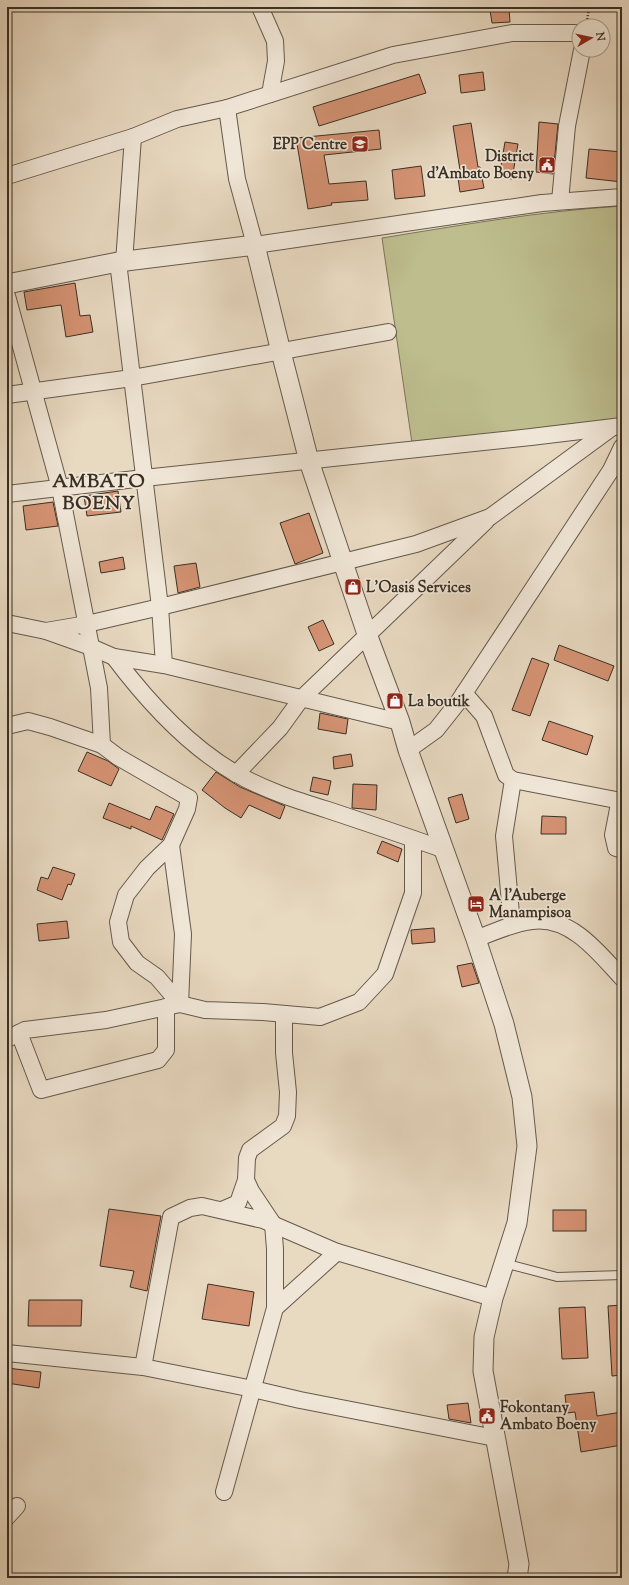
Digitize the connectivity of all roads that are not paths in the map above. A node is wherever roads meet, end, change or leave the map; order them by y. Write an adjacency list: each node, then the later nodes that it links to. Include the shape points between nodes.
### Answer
1 (260, 7): 4 (street, via 275,41 276,61)
2 (571, 33): 4 (street, via 512,33 393,55)
3 (580, 58): 9 (street, via 567,126)
4 (270, 94): 5 (street)
5 (227, 108): 6 (street, via 177,119); 10 (street, via 237,179)
6 (133, 137): 7 (street); 11 (street)
7 (7, 176)
8 (622, 197): 9 (street)
9 (560, 201): 10 (street)
10 (255, 245): 11 (street); 15 (street)
11 (121, 262): 12 (street); 16 (street)
12 (7, 284)
13 (7, 296): 17 (street)
14 (388, 332): 15 (street)
15 (281, 352): 16 (street); 21 (street)
16 (132, 378): 17 (street); 23 (street)
17 (34, 392): 18 (street); 24 (street)
18 (7, 395)
19 (617, 427): 21 (street); 26 (street)
20 (622, 447): 22 (street)
21 (309, 461): 23 (street); 27 (street)
22 (616, 468): 36 (street)
23 (144, 478): 24 (street); 28 (street)
24 (60, 488): 25 (street); 30 (street)
25 (7, 494)
26 (490, 517): 27 (street, via 416,544); 32 (street)
27 (343, 562): 28 (street); 32 (street)
28 (160, 607): 30 (street); 35 (street)
29 (7, 623): 31 (street)
30 (87, 624): 31 (street); 33 (street)
31 (46, 631): 33 (street)
32 (367, 634): 37 (street); 38 (street)
33 (91, 647): 34 (street); 40 (street, via 98,688)
34 (114, 657): 35 (street); 42 (street, via 138,689 184,736)
35 (164, 665): 37 (street)
36 (464, 693): 41 (street, via 436,730); 43 (street, via 484,716 506,775)
37 (301, 699): 38 (street); 42 (street, via 280,728)
38 (400, 722): 41 (street)
39 (7, 726): 40 (street, via 28,721)
40 (102, 745): 45 (street, via 189,798 187,809)
41 (408, 750): 46 (street)
42 (236, 774): 44 (street, via 280,794)
43 (514, 780): 47 (street, via 616,800 619,804 612,835 616,848); 48 (street, via 504,836)
44 (413, 838): 46 (street); 52 (street, via 413,893 385,974 359,1002 320,1017)
45 (171, 845): 51 (street, via 183,934); 51 (street, via 147,868 126,895 118,922 120,942 137,963 157,977)
46 (445, 850): 49 (street)
47 (622, 850)
48 (512, 925): 49 (street); 50 (street, via 533,920 548,921 562,926 578,934)
49 (476, 939): 58 (street, via 504,1024 522,1097 527,1146 517,1223)
50 (622, 978)
51 (173, 1006): 52 (street); 53 (street, via 106,1020 25,1030); 53 (street, via 166,1050 158,1060 41,1090)
52 (284, 1014): 54 (street, via 287,1116 283,1126 250,1150)
53 (13, 1036)
54 (246, 1180): 55 (street, via 238,1203); 56 (street)
55 (222, 1210): 56 (street); 63 (street, via 202,1206 190,1208 171,1217)
56 (273, 1224): 57 (street); 61 (street)
57 (337, 1252): 60 (street); 61 (street)
58 (504, 1263): 59 (lane, via 557,1277); 60 (street)
59 (622, 1275)
60 (493, 1298): 65 (street, via 484,1337 483,1371)
61 (275, 1308): 64 (street)
62 (7, 1353): 63 (street)
63 (144, 1367): 64 (street)
64 (253, 1389): 65 (street); 66 (street)
65 (495, 1438): 67 (street, via 519,1564)
66 (224, 1492)
67 (517, 1578)

